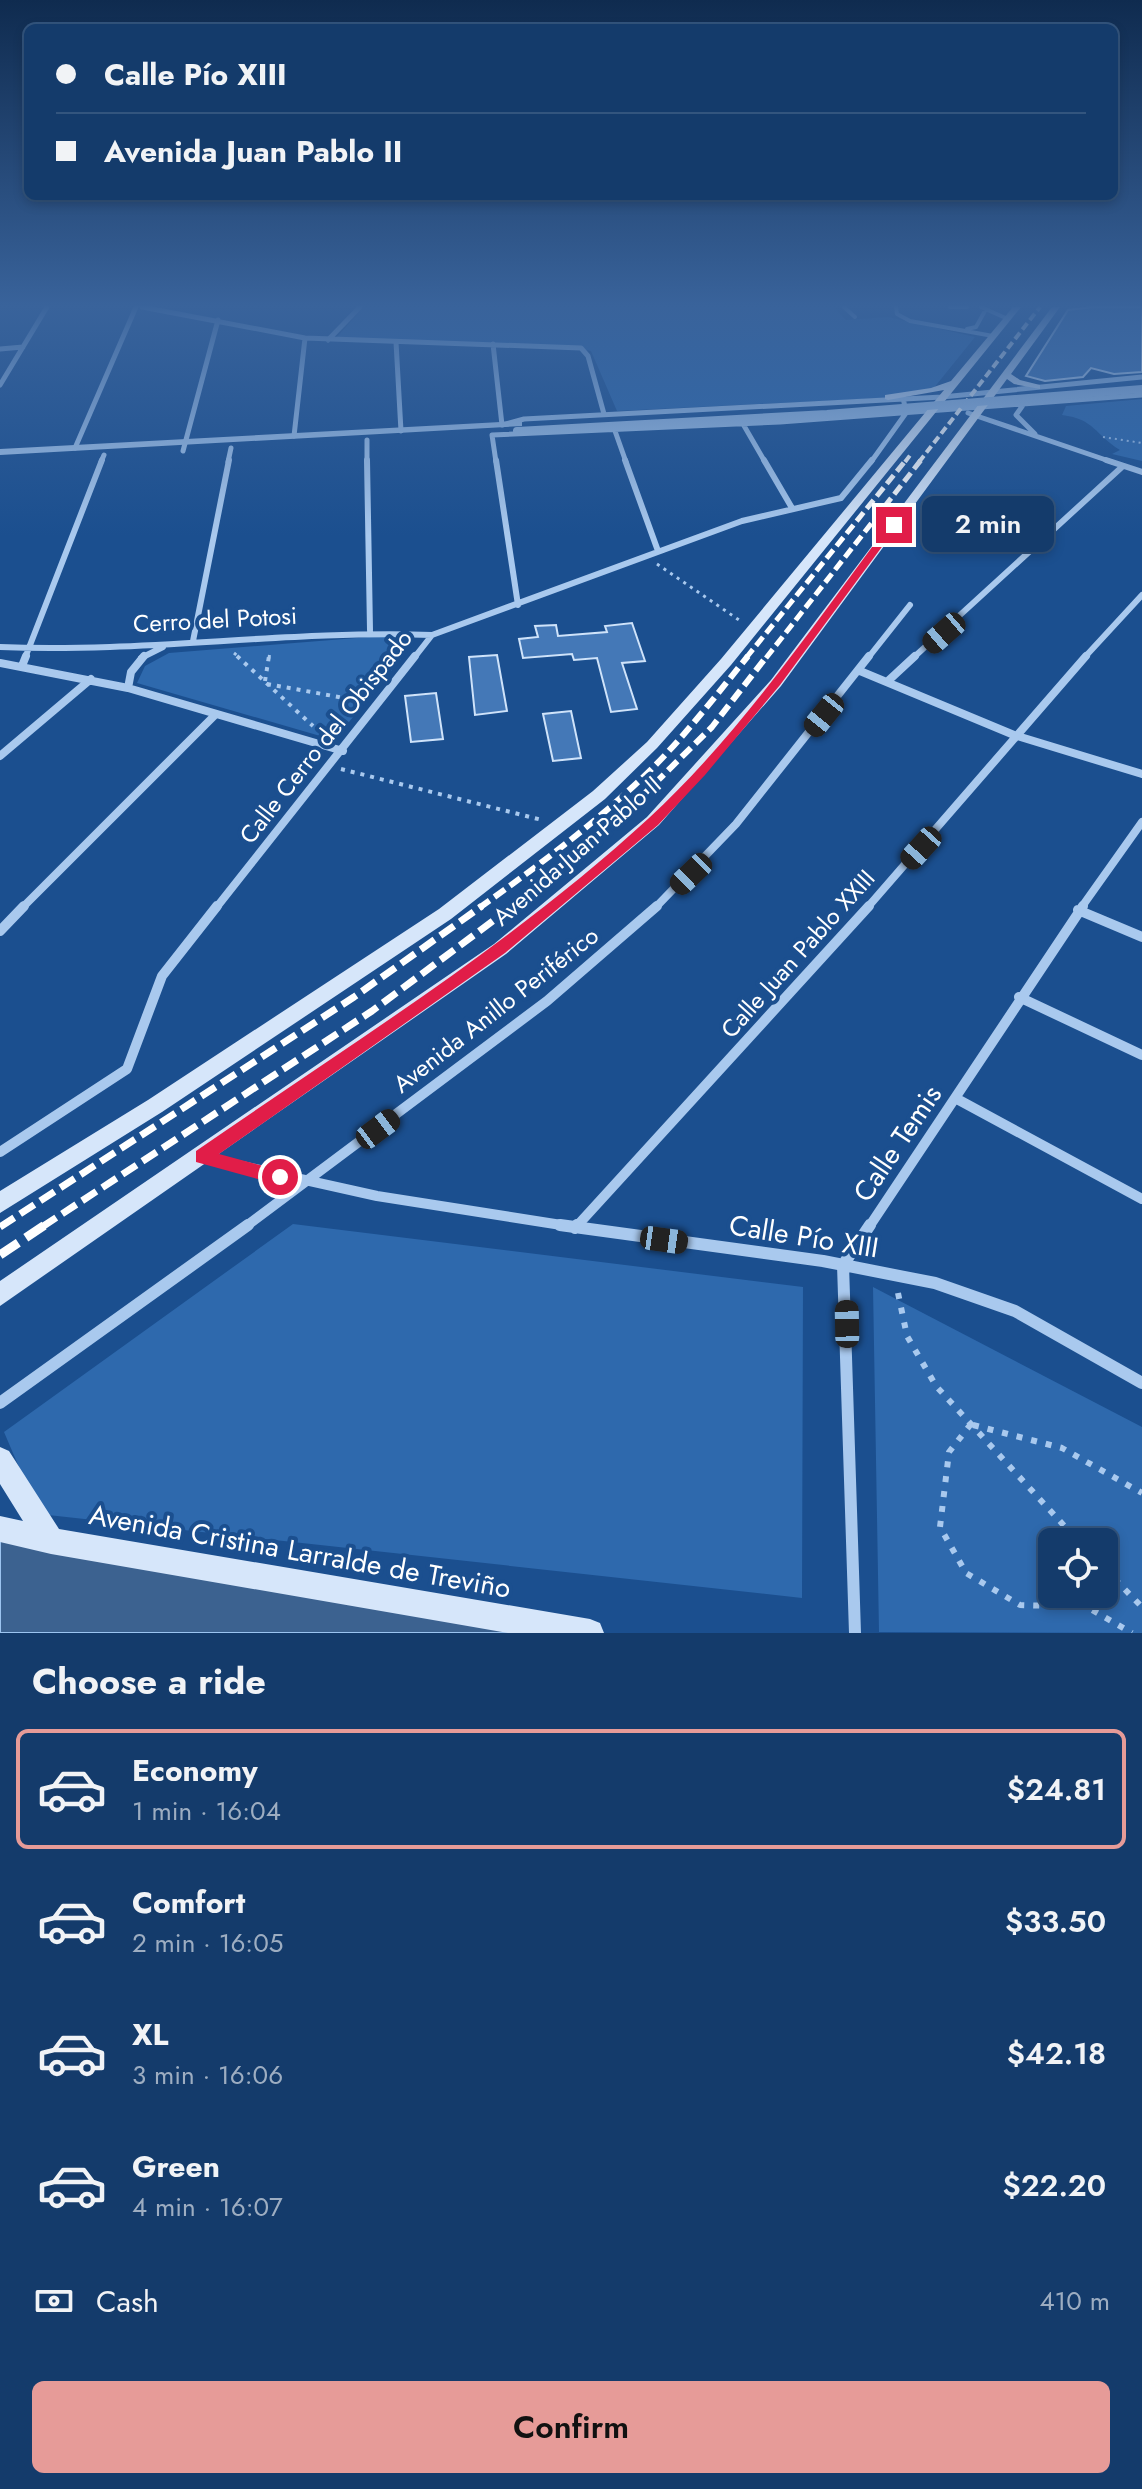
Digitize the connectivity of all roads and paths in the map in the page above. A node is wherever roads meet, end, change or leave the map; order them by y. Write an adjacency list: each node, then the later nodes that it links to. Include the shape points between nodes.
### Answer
1 (104, 383): 37 (street)
2 (201, 383): 36 (street)
3 (300, 383): 31 (street)
4 (398, 383): 28 (street)
5 (497, 383): 26 (street)
6 (594, 383): 24 (street)
7 (953, 383): 16 (main road); 18 (main road, Avenida Juan Pablo II)
8 (999, 383): 14 (main road, Avenida Juan Pablo II)
9 (1022, 383): 12 (main road)
10 (1094, 383): 12 (street)
11 (1103, 383): 27 (street)
12 (1037, 387): 13 (street)
13 (1021, 389): 14 (street); 19 (street, via 1019,397)
14 (993, 392): 18 (street); 22 (main road, Avenida Juan Pablo II)
15 (1142, 392): 19 (street); 27 (street, bridge)
16 (888, 397): 17 (street); 24 (street)
17 (903, 397): 18 (street); 23 (street)
18 (942, 397): 21 (main road, Avenida Juan Pablo II); 22 (street)
19 (1033, 403): 20 (street)
20 (1023, 405): 22 (street); 34 (street, via 1016,411 1018,420)
21 (932, 412): 22 (street); 23 (street); 50 (main road, Avenida Juan Pablo II)
22 (971, 412): 34 (street); 83 (main road, Avenida Juan Pablo II, via 776,683 653,821 500,949)
23 (906, 413): 25 (street); 44 (street, Calle Cerro del Obispado, via 841,498)
24 (604, 414): 26 (street)
25 (743, 424): 29 (street); 44 (street)
26 (502, 425): 27 (street); 28 (street)
27 (518, 428): 30 (street)
28 (401, 431): 31 (street)
29 (615, 431): 30 (street); 45 (street)
30 (492, 435): 33 (street); 48 (street)
31 (294, 436): 36 (street)
32 (1103, 437): 35 (path)
33 (367, 440): 38 (street); 51 (street)
34 (1041, 440): 42 (street)
35 (1142, 443)
36 (184, 446): 37 (street); 38 (street); 40 (street)
37 (75, 448): 39 (street)
38 (231, 448): 55 (street)
39 (0, 452)
40 (104, 455): 41 (street); 58 (street)
41 (0, 461)
42 (1123, 466): 43 (street); 63 (street)
43 (1142, 472)
44 (792, 508): 45 (street, Calle Cerro del Obispado)
45 (658, 551): 46 (street, Calle Cerro del Obispado)
46 (645, 556): 48 (street, Calle Cerro del Obispado); 50 (path)
47 (1142, 595): 68 (street, Calle Juan Pablo XXIII)
48 (518, 605): 52 (street, Calle Cerro del Obispado)
49 (910, 605): 61 (street, Avenida Anillo Periférico)
50 (755, 627): 74 (main road, Avenida Juan Pablo II, via 652,745)
51 (370, 630): 52 (street, Cerro del Potosi); 53 (street, Cerro del Potosi)
52 (432, 635): 66 (street, Calle Cerro del Obispado)
53 (273, 637): 54 (street, Cerro del Potosi); 64 (path)
54 (220, 640): 55 (street, Cerro del Potosi); 64 (path)
55 (193, 641): 56 (street, Cerro del Potosi)
56 (176, 643): 58 (street, Cerro del Potosi); 65 (street, via 149,652 134,665)
57 (0, 647): 58 (street, Cerro del Potosi)
58 (30, 649): 60 (street)
59 (0, 663): 60 (street)
60 (22, 666): 62 (street)
61 (860, 671): 63 (street); 84 (street, Avenida Anillo Periférico, via 736,824 633,930)
62 (91, 679): 65 (street); 70 (street)
63 (888, 681): 68 (street)
64 (266, 682): 66 (path); 69 (path)
65 (128, 688): 67 (street)
66 (379, 705): 69 (street, Calle Cerro del Obispado)
67 (215, 715): 69 (street); 77 (street)
68 (1014, 735): 72 (street); 87 (street, Calle Juan Pablo XXIII, via 942,826)
69 (340, 750): 71 (street, Calle Cerro del Obispado)
70 (0, 756)
71 (330, 767): 74 (path); 82 (street, Calle Cerro del Obispado, via 162,976 127,1069)
72 (1142, 774)
73 (1142, 822): 75 (street, Calle Temis)
74 (563, 825): 86 (main road, Avenida Juan Pablo II, via 355,975)
75 (1138, 835): 76 (street, Calle Temis)
76 (1078, 910): 78 (street); 79 (street, Calle Temis)
77 (0, 931)
78 (1142, 937)
79 (1019, 997): 80 (street); 81 (street, Calle Temis)
80 (1142, 1055)
81 (957, 1099): 85 (street); 88 (street, Calle Temis)
82 (0, 1152)
83 (202, 1157): 84 (street, Calle Pío XIII); 90 (main road, Avenida Juan Pablo II)
84 (306, 1184): 87 (street, Calle Pío XIII); 92 (street, Avenida Anillo Periférico)
85 (1142, 1199)
86 (0, 1203)
87 (575, 1228): 88 (street, Calle Pío XIII)
88 (843, 1265): 89 (street, Calle Pío XIII); 102 (street)
89 (894, 1274): 91 (street, Calle Pío XIII, via 974,1294 1022,1315); 93 (path, via 907,1336 936,1386)
90 (0, 1295)
91 (1142, 1383)
92 (0, 1403)
93 (971, 1424): 95 (path, via 1030,1435 1086,1456); 96 (path); 103 (path, via 949,1452 940,1527 966,1573 1020,1605 1087,1607)
94 (0, 1460): 98 (main road)
95 (1142, 1493)
96 (1066, 1528)
97 (0, 1529): 98 (main road, Avenida Cristina Larralde de Treviño)
98 (51, 1541): 101 (main road, Avenida Cristina Larralde de Treviño)
99 (1118, 1582): 100 (path)
100 (1142, 1607)
101 (590, 1633)
102 (855, 1633)
103 (1132, 1633)

